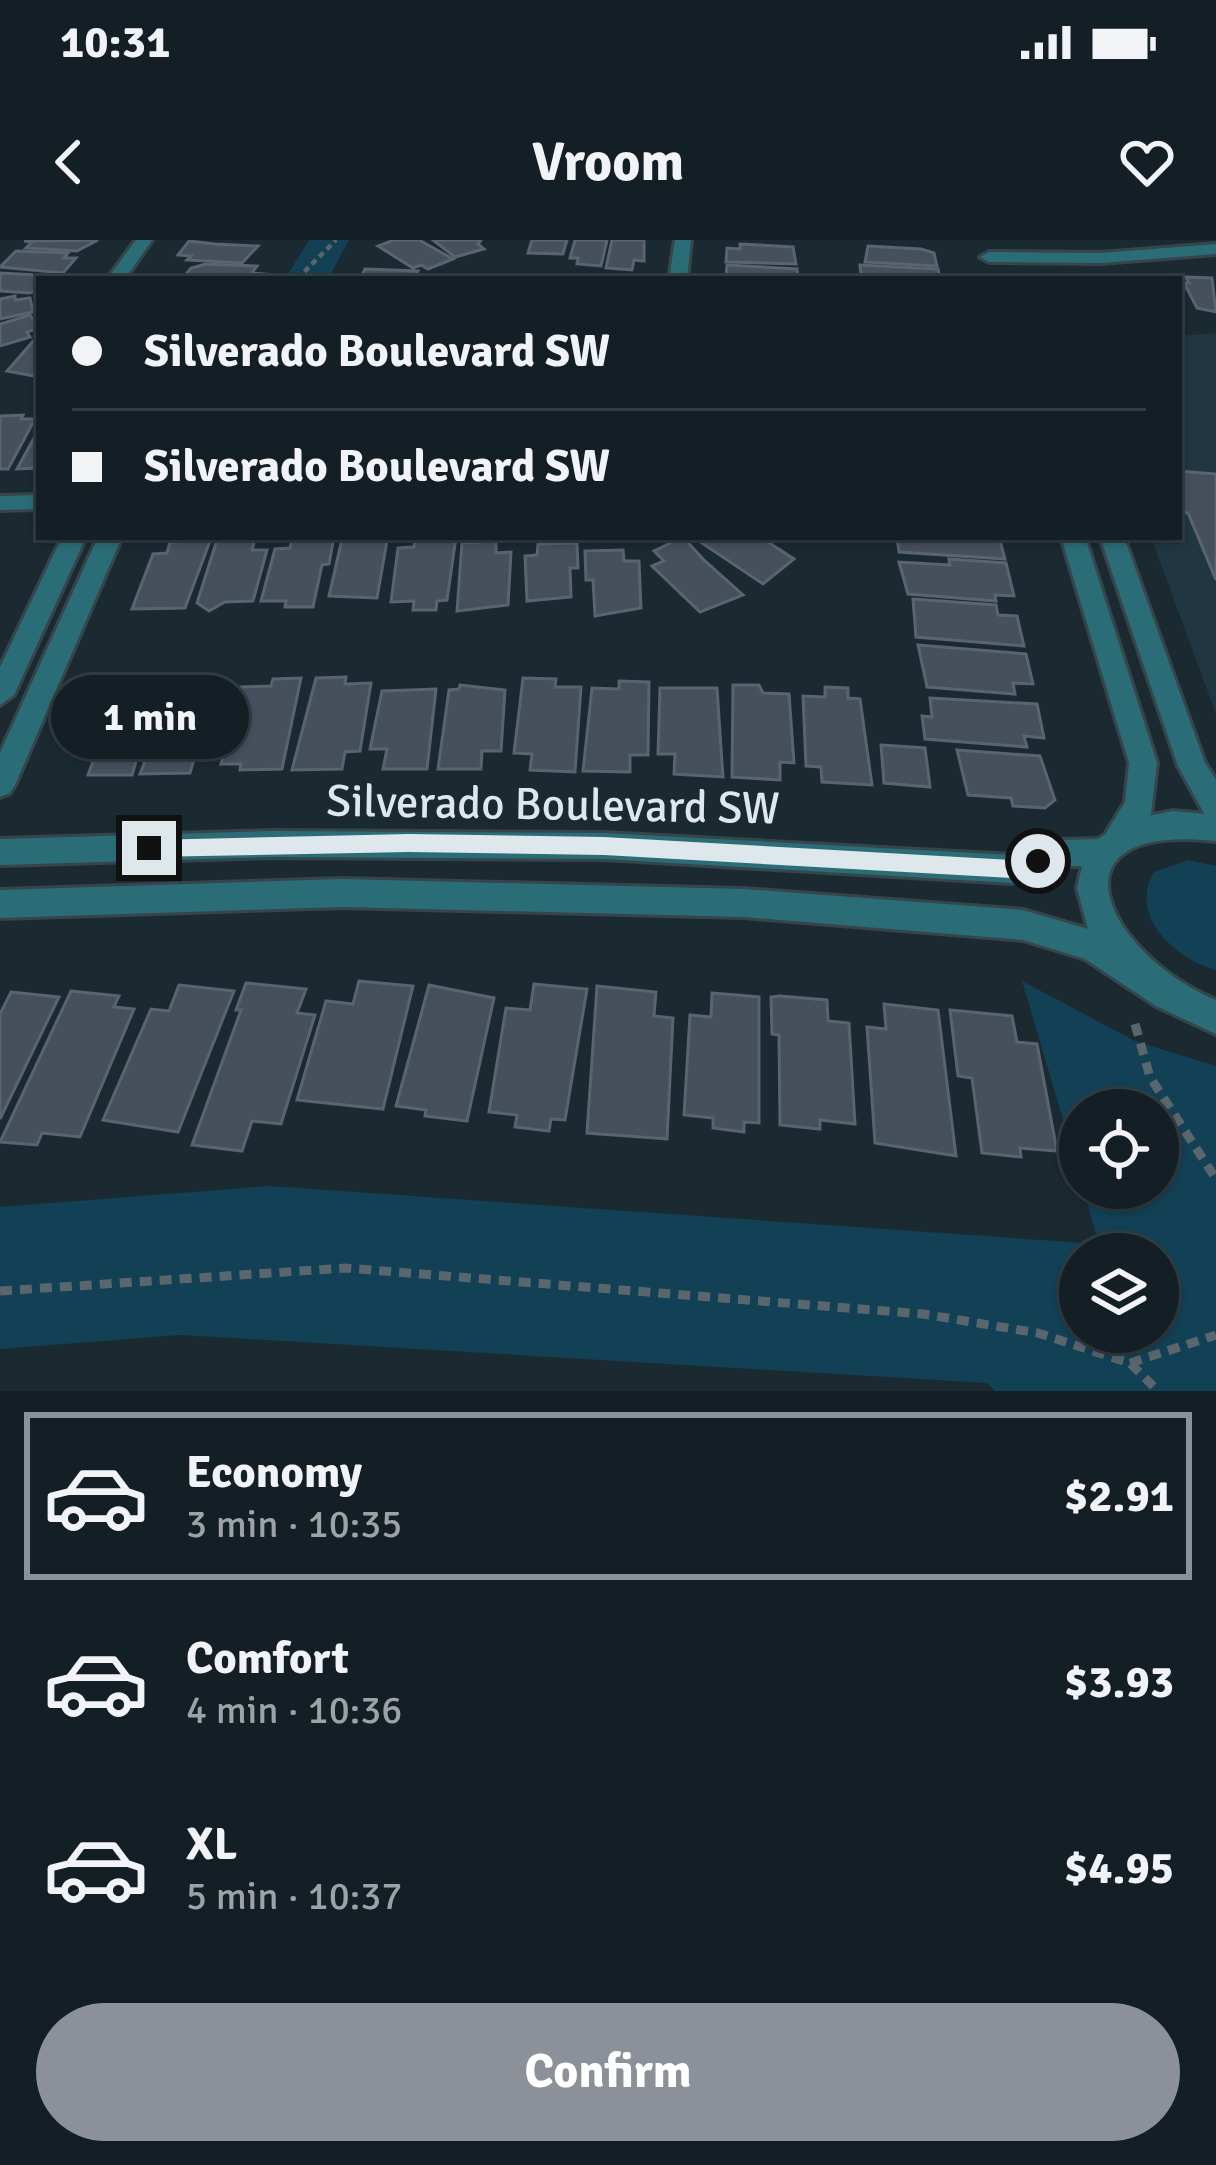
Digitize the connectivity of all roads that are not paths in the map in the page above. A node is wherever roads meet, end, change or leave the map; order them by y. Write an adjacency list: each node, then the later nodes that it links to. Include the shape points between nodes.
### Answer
1 (143, 240): 6 (street)
2 (683, 240): 7 (street)
3 (986, 249): 4 (street)
4 (1013, 249): 5 (street, via 1132,257)
5 (1216, 249)
6 (118, 276)
7 (678, 276)
8 (0, 502): 9 (street)
9 (36, 502)
10 (73, 540): 14 (street)
11 (109, 540): 15 (street)
12 (1074, 540): 18 (street, via 1143,763 1139,805)
13 (1113, 540): 16 (street, via 1192,766)
14 (0, 695)
15 (0, 785)
16 (1216, 806)
17 (1216, 828): 18 (street, Silverado Boulevard SW, via 1165,821)
18 (1111, 842): 19 (street, Silverado Boulevard SW, via 1012,869 604,846); 21 (street, via 1094,878 1097,910)
19 (0, 852)
20 (0, 904): 21 (street, Silverado Boulevard SW, via 343,892 744,903 1023,925 1094,946)
21 (1140, 974): 22 (street, Silverado Boulevard SW)
22 (1216, 1017)

